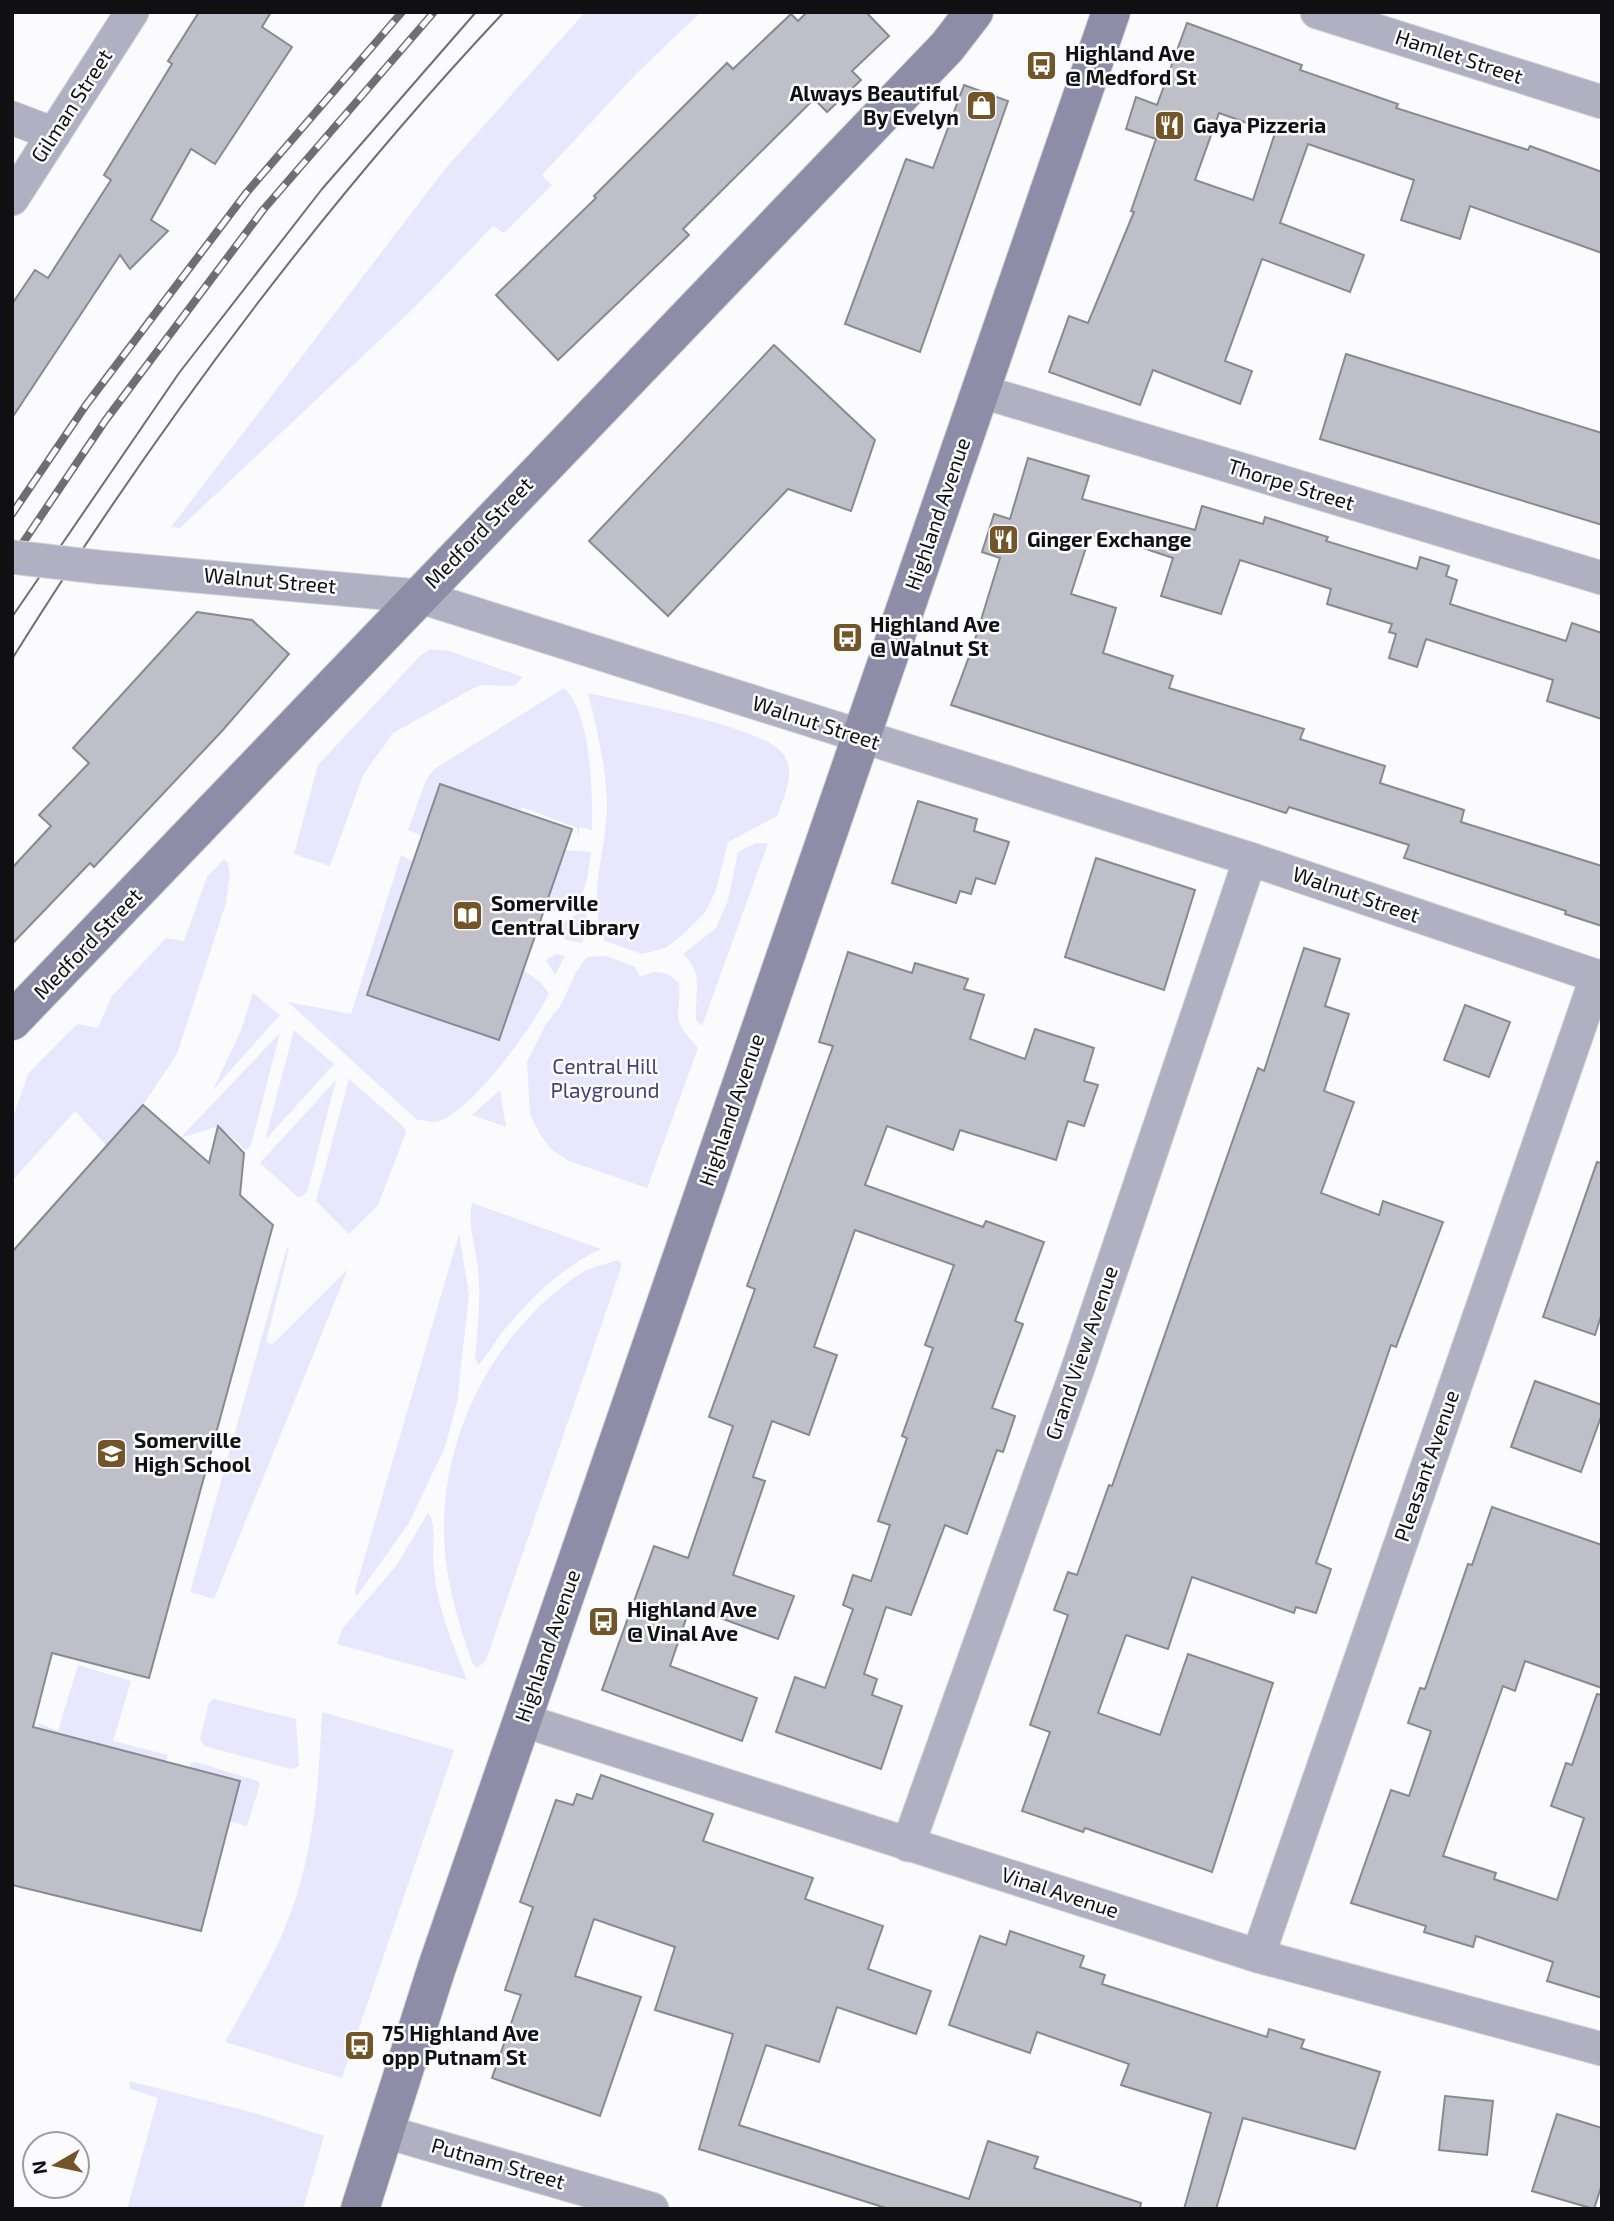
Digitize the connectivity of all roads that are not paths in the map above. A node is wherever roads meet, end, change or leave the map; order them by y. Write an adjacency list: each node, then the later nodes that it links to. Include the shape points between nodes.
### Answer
1 (132, 12): 9 (street, Gilman Street)
2 (974, 12): 6 (main road, Medford Street)
3 (990, 12): 6 (main road, Medford Street)
4 (1111, 12): 11 (main road, Highland Avenue)
5 (1317, 12): 7 (street, Hamlet Street)
6 (947, 47): 14 (main road, Medford Street)
7 (1602, 102)
8 (12, 118): 9 (street)
9 (54, 134): 10 (street, Gilman Street)
10 (12, 199)
11 (980, 391): 13 (street, Thorpe Street); 15 (main road, Highland Avenue)
12 (12, 557): 14 (street, Walnut Street, bridge)
13 (1602, 578)
14 (418, 596): 15 (street, Walnut Street); 18 (main road, Medford Street)
15 (861, 737): 16 (street, Walnut Street); 19 (main road, Highland Avenue)
16 (1250, 859): 17 (street, Walnut Street); 20 (street, Grand View Avenue, via 1078,1368)
17 (1599, 977): 21 (street, Pleasant Avenue)
18 (12, 1020)
19 (522, 1720): 20 (street, Vinal Avenue); 23 (main road, Highland Avenue)
20 (908, 1845): 21 (street, Vinal Avenue)
21 (1258, 1955): 22 (street, Vinal Avenue)
22 (1602, 2049)
23 (383, 2131): 24 (main road, Highland Avenue); 25 (street, Putnam Street)
24 (360, 2209)
25 (652, 2209)

